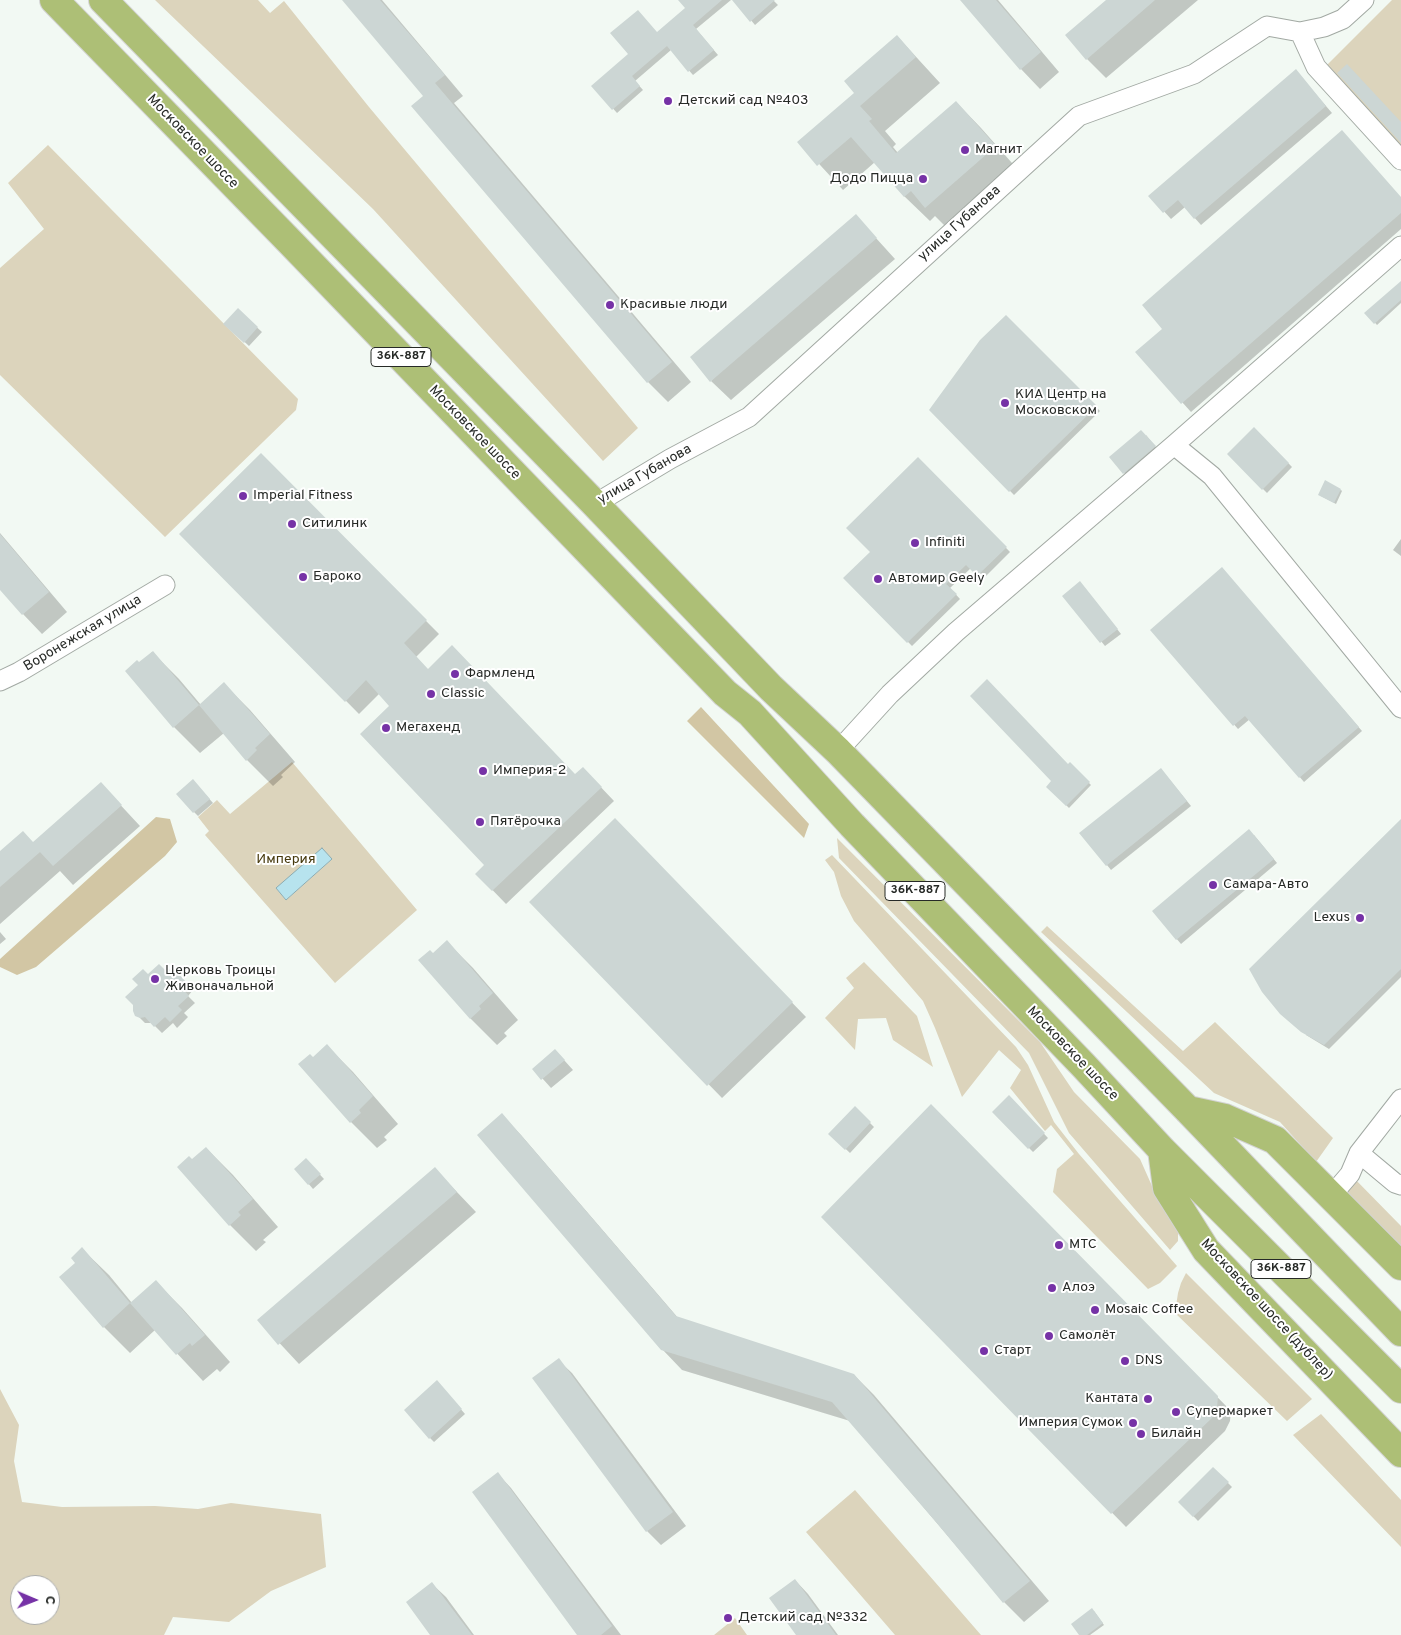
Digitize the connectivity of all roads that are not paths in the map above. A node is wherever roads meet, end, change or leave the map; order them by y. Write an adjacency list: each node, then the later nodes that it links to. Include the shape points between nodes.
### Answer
1 (54, 0): 15 (main road, Московское шоссе / 36К-887, via 725,693)
2 (76, 0): 9 (main road, Московское шоссе / 36К-887, via 296,226)
3 (103, 0): 9 (main road, Московское шоссе / 36К-887)
4 (1364, 0): 5 (street, улица Губанова, via 1343,19 1324,28)
5 (1300, 32): 6 (street, via 1316,67); 9 (street, улица Губанова, via 1267,26 1194,74 1079,116 748,417)
6 (1401, 160)
7 (1401, 246): 8 (street)
8 (1174, 445): 14 (street, via 1212,476); 16 (street, via 956,632 890,694)
9 (588, 508): 11 (main road, Московское шоссе / 36К-887); 13 (main road, Московское шоссе / 36К-887)
10 (166, 585): 12 (street, Воронежская улица)
11 (739, 679): 13 (main road, Московское шоссе / 36К-887); 15 (main road, Московское шоссе / 36К-887)
12 (0, 681)
13 (771, 688): 16 (main road, Московское шоссе / 36К-887)
14 (1401, 708)
15 (750, 712): 19 (main road, Московское шоссе / 36К-887, via 852,826)
16 (838, 751): 18 (main road, Московское шоссе / 36К-887)
17 (1401, 1099): 20 (street)
18 (1188, 1110): 22 (main road, via 1225,1118 1275,1140); 24 (main road, Московское шоссе / 36К-887)
19 (1162, 1150): 25 (main road, Московское шоссе / 36К-887); 26 (main road, Московское шоссе (дублер), via 1167,1188 1206,1250)
20 (1359, 1153): 21 (street, via 1395,1183); 22 (street, via 1350,1174)
21 (1401, 1184)
22 (1332, 1195): 23 (main road)
23 (1401, 1266)
24 (1401, 1332)
25 (1401, 1389)
26 (1401, 1453)

